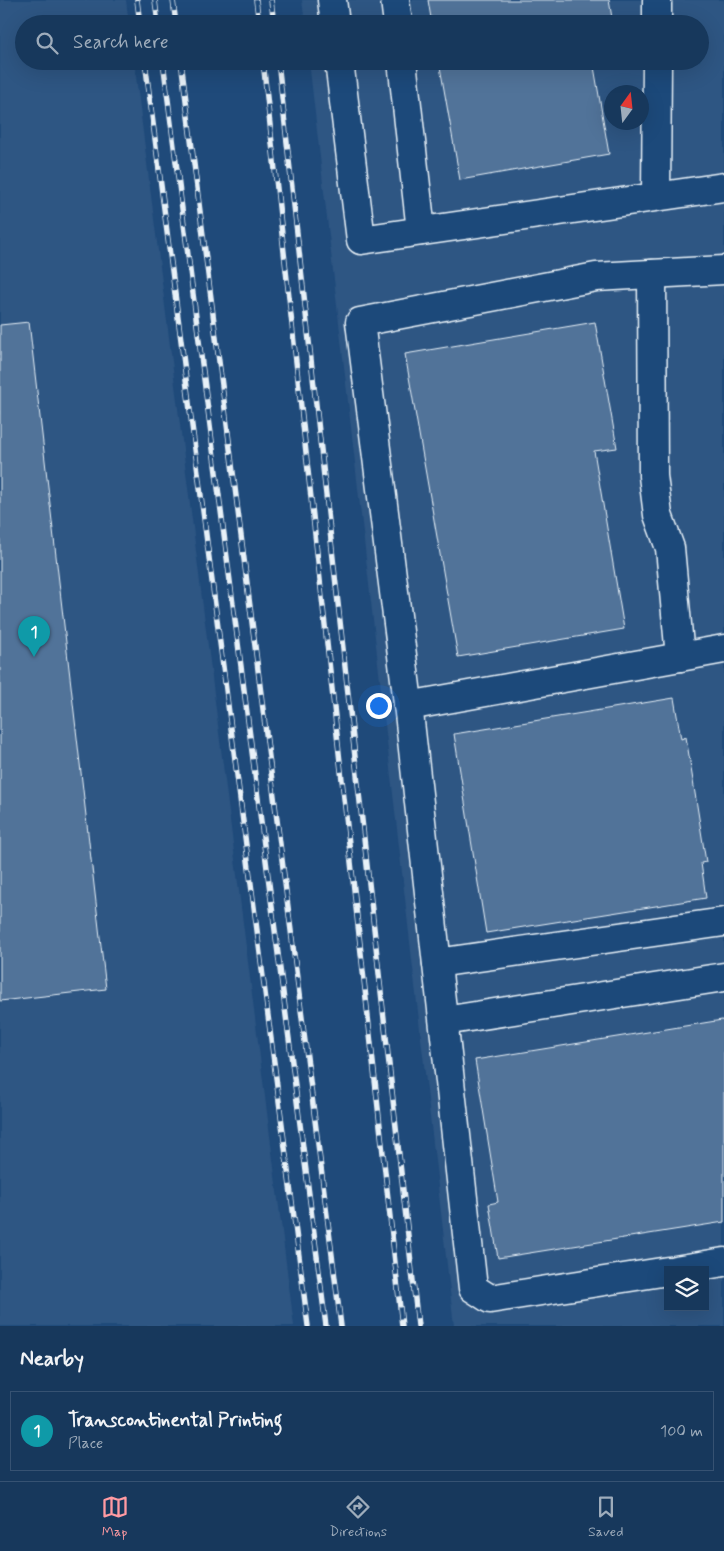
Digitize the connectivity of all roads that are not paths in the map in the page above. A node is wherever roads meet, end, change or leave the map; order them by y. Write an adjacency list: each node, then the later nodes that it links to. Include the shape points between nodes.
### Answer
1 (332, 0): 4 (lane)
2 (395, 0): 5 (lane)
3 (658, 0): 6 (lane)
4 (334, 15)
5 (397, 15)
6 (657, 15)
7 (340, 70): 12 (lane, via 361,240)
8 (403, 70): 12 (lane)
9 (657, 70): 11 (lane)
10 (724, 187): 11 (lane)
11 (656, 196): 12 (lane)
12 (421, 231)
13 (724, 270): 14 (lane)
14 (652, 274): 16 (lane, via 653,476 658,515 670,548); 17 (lane, via 596,277 360,322)
15 (724, 649): 16 (lane)
16 (680, 657): 17 (lane)
17 (408, 706): 19 (lane)
18 (724, 922): 19 (lane)
19 (437, 963): 21 (lane)
20 (724, 978): 21 (lane)
21 (444, 1021): 24 (lane, via 473,1288 490,1299)
22 (724, 1262): 23 (lane)
23 (700, 1266)
24 (664, 1272)

